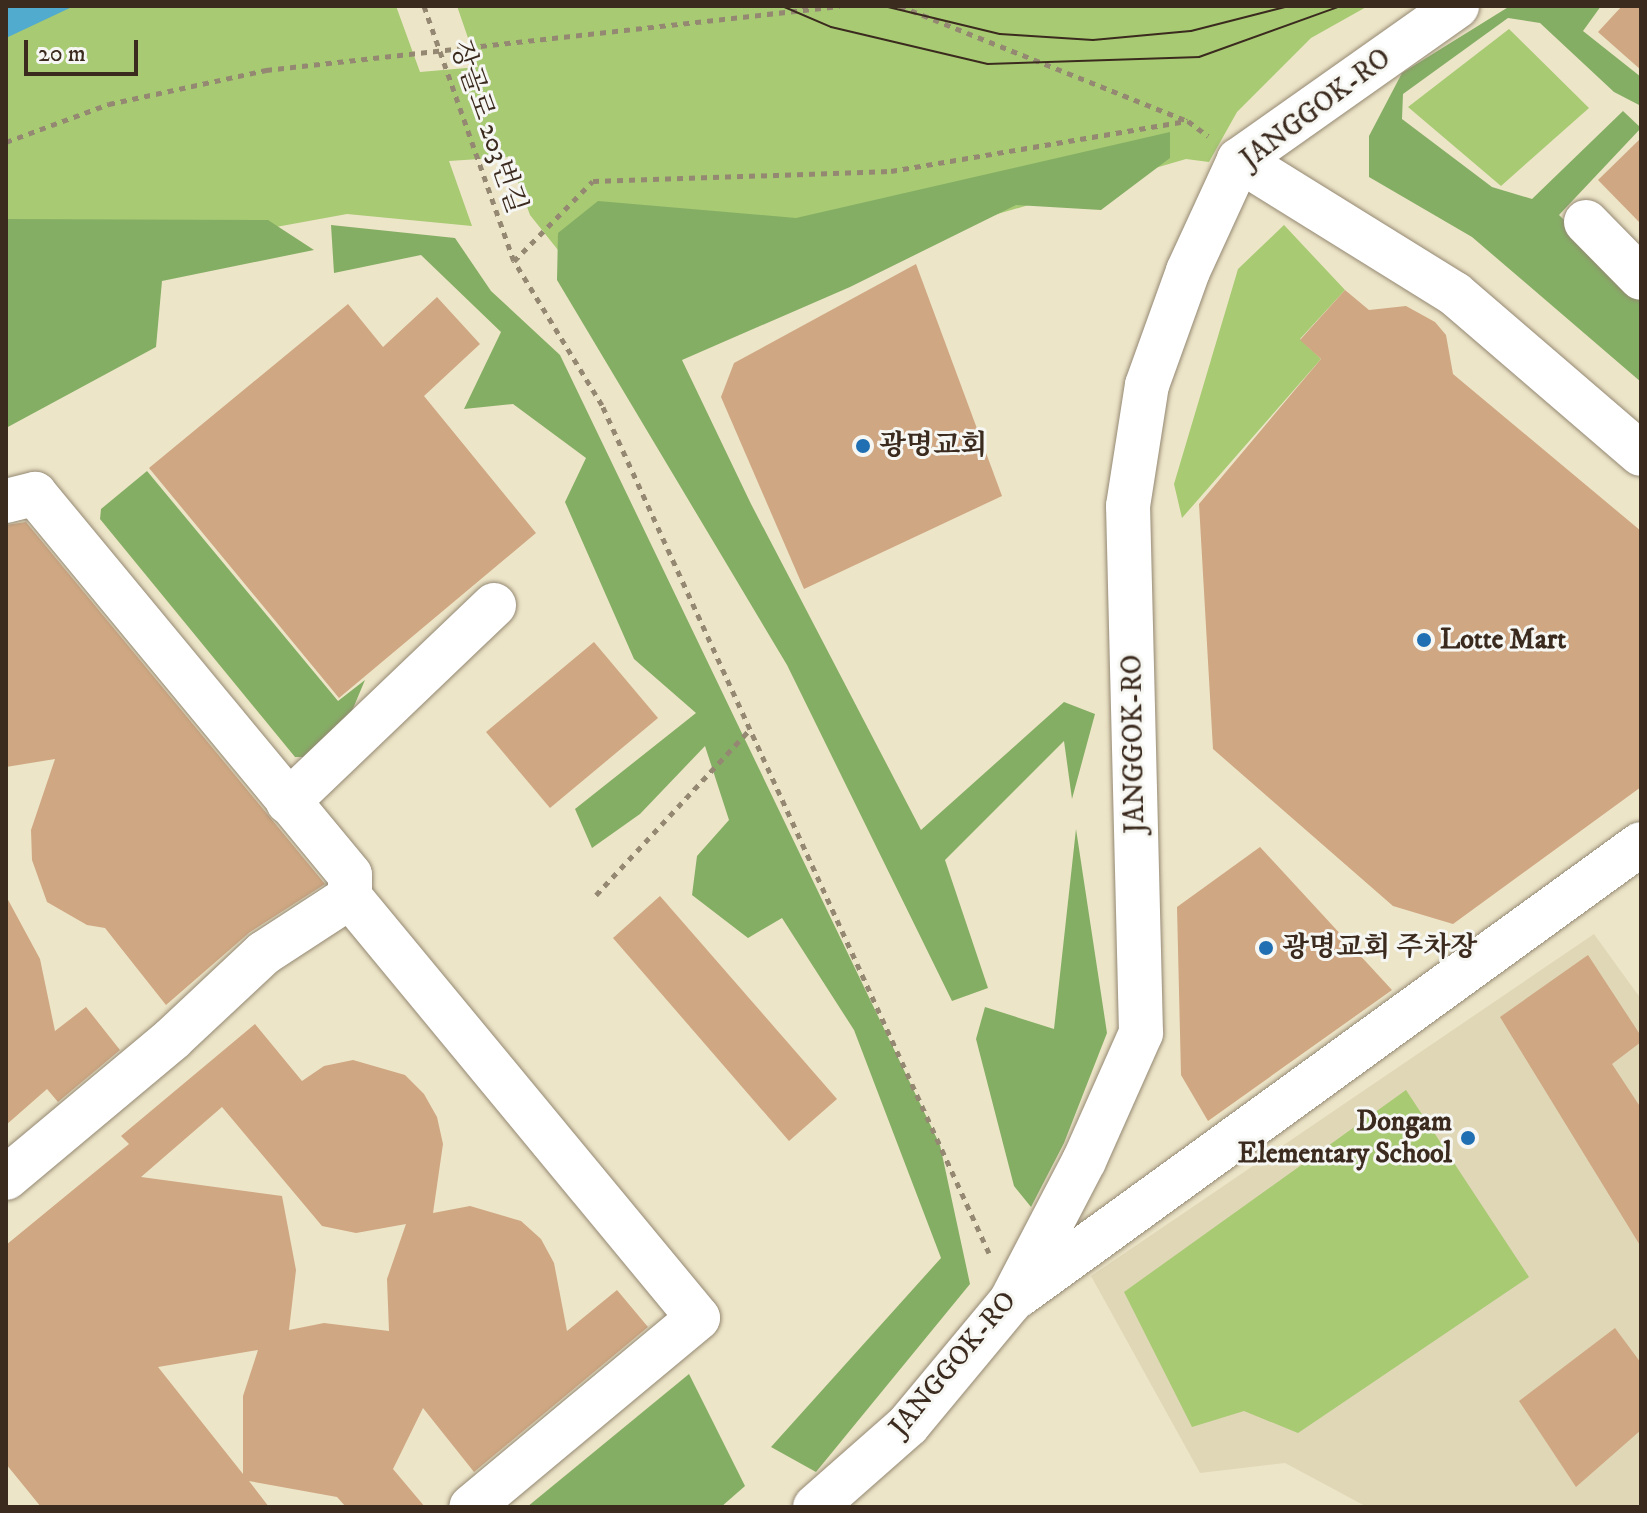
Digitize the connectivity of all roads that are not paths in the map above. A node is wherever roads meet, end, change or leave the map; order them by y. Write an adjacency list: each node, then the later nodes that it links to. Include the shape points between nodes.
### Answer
1 (1457, 6): 2 (street, JANGGOK-RO)
2 (1239, 160): 5 (street, via 1455,294); 12 (street, JANGGOK-RO, via 1188,271 1147,385 1128,506 1141,1033 1084,1161)
3 (1586, 222): 4 (street)
4 (1641, 278)
5 (1641, 454)
6 (6, 501): 8 (street, via 35,494)
7 (494, 605): 8 (street)
8 (288, 802): 10 (street, via 350,875)
9 (1641, 844): 12 (street)
10 (350, 897): 11 (street, via 264,953 172,1039); 13 (street, via 698,1318)
11 (6, 1178)
12 (1011, 1301): 14 (street, JANGGOK-RO, via 908,1425)
13 (471, 1507)
14 (815, 1507)

